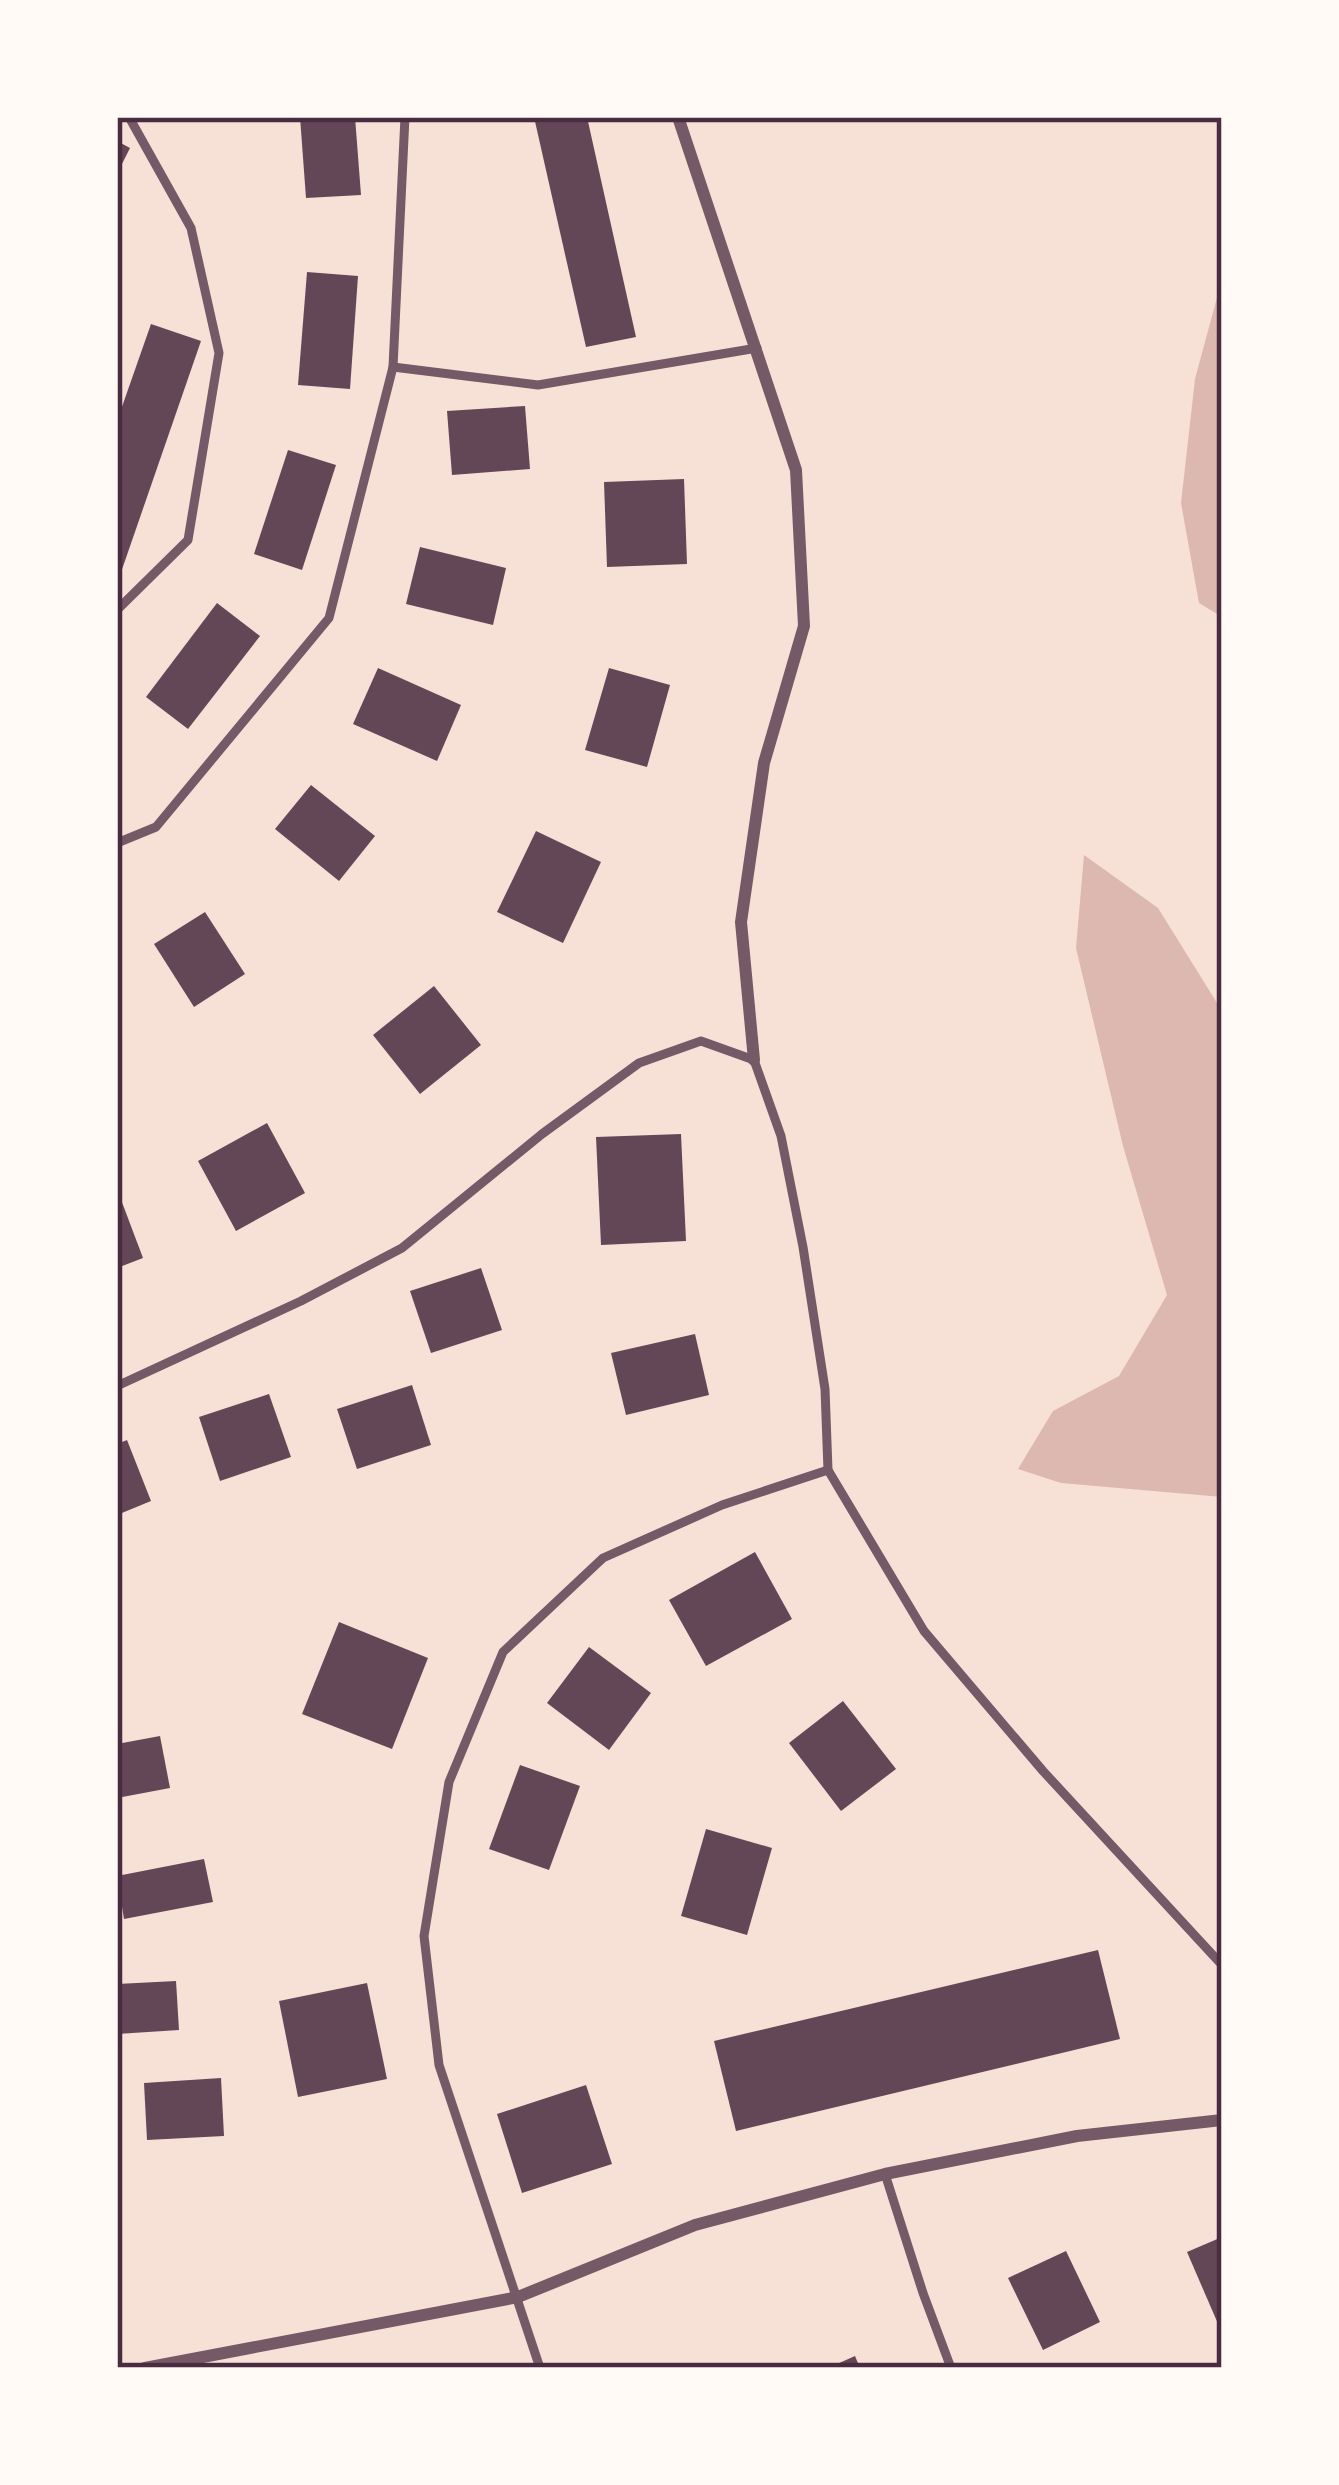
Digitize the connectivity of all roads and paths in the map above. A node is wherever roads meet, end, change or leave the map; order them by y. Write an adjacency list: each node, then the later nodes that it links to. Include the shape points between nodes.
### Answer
1 (129, 117): 6 (lane, via 191,228 219,353 188,540)
2 (405, 117): 5 (lane)
3 (678, 117): 4 (street)
4 (757, 348): 5 (lane, via 538,386); 8 (street, via 796,470 804,626 764,763 741,922)
5 (393, 367): 7 (lane, via 329,618 155,827)
6 (117, 610)
7 (117, 844)
8 (754, 1060): 9 (lane, via 701,1041 639,1063 402,1249); 10 (lane, via 781,1136 802,1247 825,1388)
9 (117, 1386)
10 (828, 1470): 11 (lane, via 925,1631); 14 (lane, via 722,1505 603,1558 502,1652 449,1782 424,1936 439,2065)
11 (1222, 1965)
12 (1222, 2120): 13 (street, via 1077,2136)
13 (885, 2174): 14 (street, via 695,2225); 17 (lane)
14 (518, 2297): 15 (street); 16 (lane)
15 (145, 2368)
16 (540, 2368)
17 (951, 2368)

